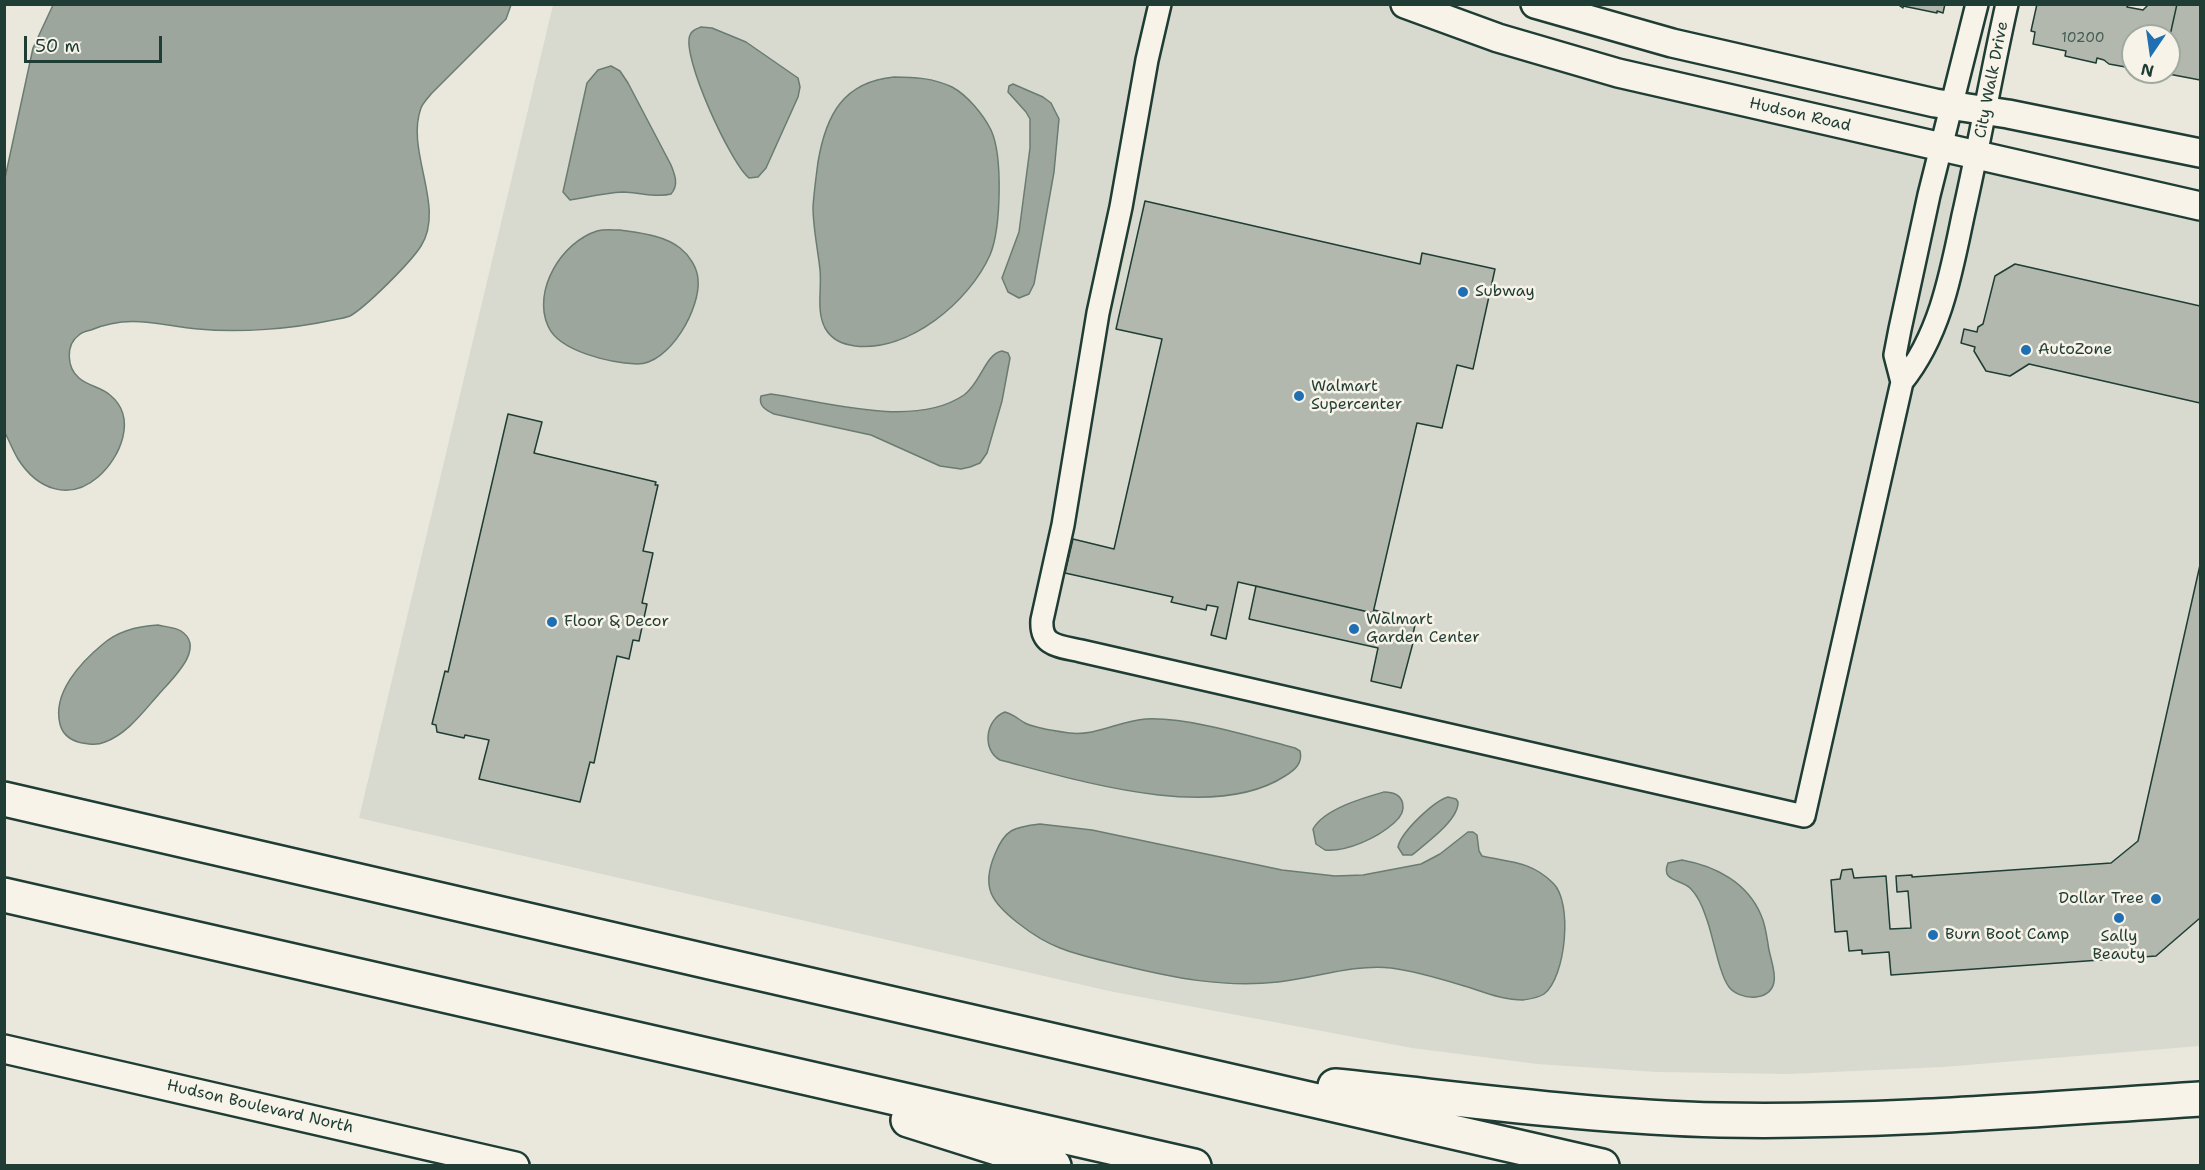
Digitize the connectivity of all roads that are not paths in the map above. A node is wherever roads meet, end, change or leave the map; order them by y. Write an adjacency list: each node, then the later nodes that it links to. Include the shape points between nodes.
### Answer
1 (1160, 4): 12 (street, via 1042,620 1044,636 1050,643 1804,816)
2 (1405, 4): 8 (street, Hudson Road, via 1566,59)
3 (1535, 4): 6 (street, via 1672,43)
4 (1977, 4): 6 (street, City Walk Drive)
5 (2007, 4): 7 (street, City Walk Drive)
6 (1952, 105): 7 (street); 8 (street, City Walk Drive)
7 (1984, 110): 9 (street); 10 (street, City Walk Drive)
8 (1941, 147): 10 (street, Hudson Road); 12 (street, City Walk Drive, via 1895,355)
9 (2200, 153)
10 (1977, 155): 11 (street, Hudson Road); 12 (street, City Walk Drive, via 1936,321 1918,362)
11 (2200, 206)
12 (1902, 382)
13 (4, 798): 17 (highway)
14 (4, 895): 16 (highway)
15 (4, 1049): 19 (street, Hudson Boulevard North)
16 (724, 1058): 20 (highway); 21 (highway)
17 (1193, 1071): 18 (highway, via 1581,1112 1718,1120 1896,1118); 22 (highway)
18 (2200, 1099)
19 (515, 1166)
20 (1054, 1166)
21 (1194, 1166)
22 (1602, 1166)

